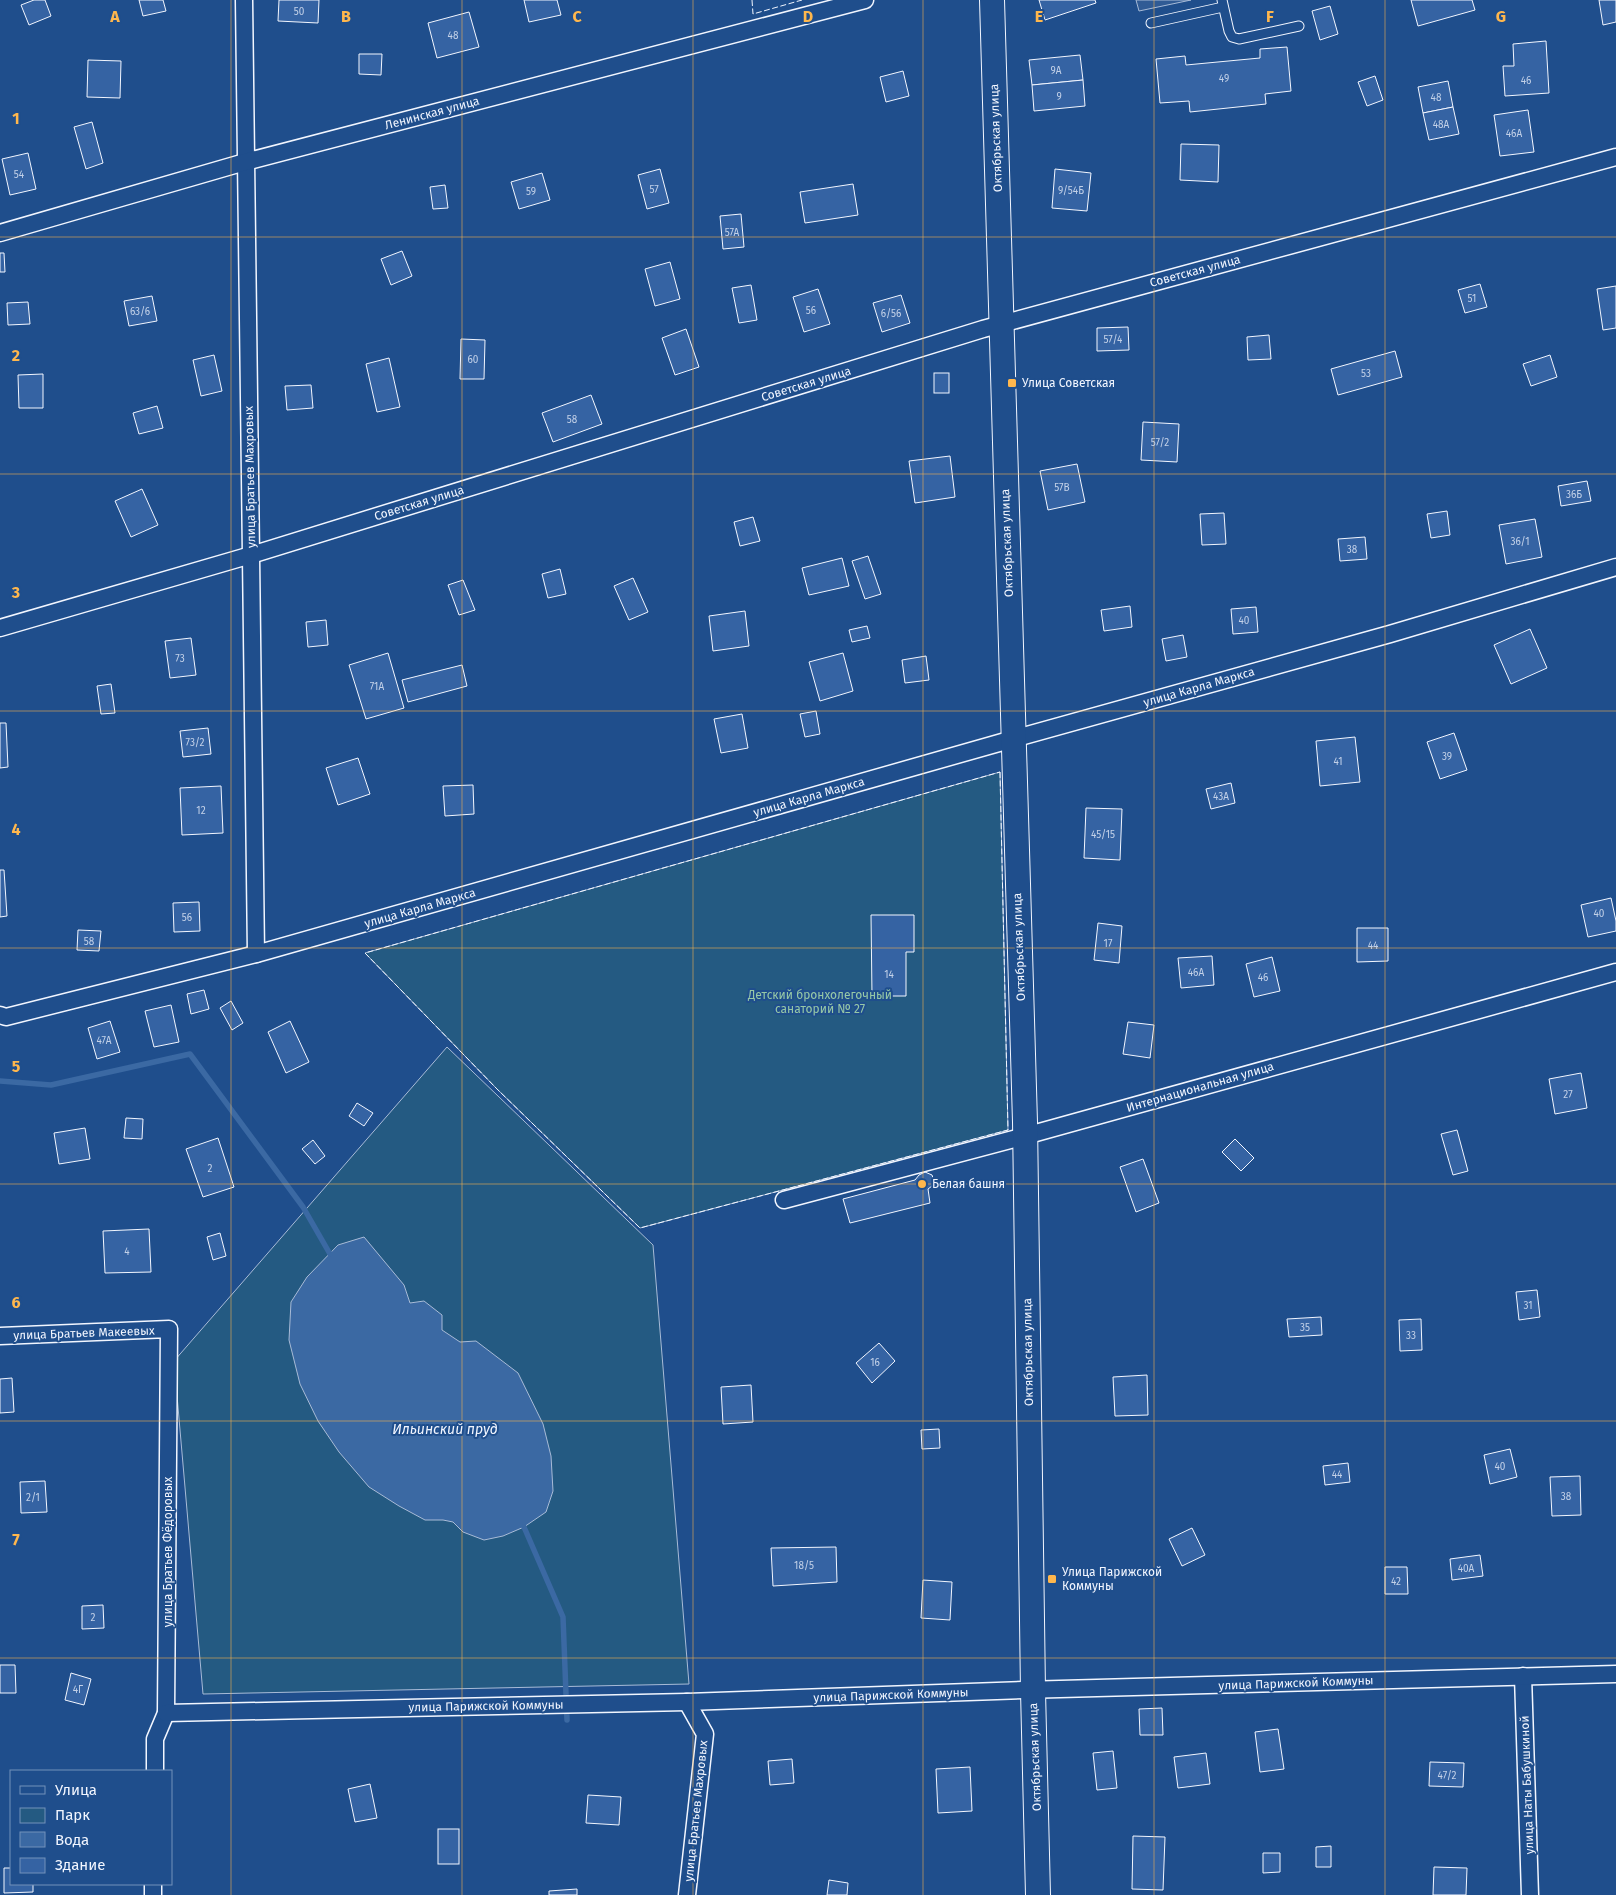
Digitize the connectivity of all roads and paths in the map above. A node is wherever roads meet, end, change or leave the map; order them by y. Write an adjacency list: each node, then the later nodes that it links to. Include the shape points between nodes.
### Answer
1 (244, 0): 8 (street, улица Братьев Махровых)
2 (865, 0): 8 (street, Ленинская улица)
3 (992, 0): 10 (main road, Октябрьская улица)
4 (1223, 3): 5 (lane); 6 (lane, via 1232,37 1239,39)
5 (1151, 23)
6 (1299, 26)
7 (1616, 156): 10 (street, Советская улица)
8 (245, 162): 9 (street, Ленинская улица); 11 (street, улица Братьев Махровых)
9 (0, 233)
10 (1001, 324): 11 (street, Советская улица); 14 (main road, Октябрьская улица)
11 (251, 555): 13 (street, Советская улица); 15 (street, улица Братьев Махровых)
12 (1616, 567): 14 (street, улица Карла Маркса)
13 (0, 628)
14 (1013, 739): 15 (street, улица Карла Маркса); 18 (main road, Октябрьская улица)
15 (256, 954): 17 (street, улица Карла Маркса, via 6,1017)
16 (1616, 972): 18 (street, Интернациональная улица)
17 (0, 1015)
18 (1025, 1136): 19 (street, Интернациональная улица); 24 (main road, Октябрьская улица)
19 (784, 1200)
20 (169, 1330): 21 (street, улица Братьев Макеевых); 26 (street, улица Братьев Фёдоровых)
21 (0, 1336)
22 (1616, 1674): 23 (street, улица Парижской Коммуны)
23 (1523, 1676): 24 (street, улица Парижской Коммуны); 30 (street, улица Наты Бабушкиной)
24 (1033, 1691): 25 (street, улица Парижской Коммуны); 29 (main road, Октябрьская улица)
25 (687, 1702): 26 (street, улица Парижской Коммуны); 28 (street, улица Братьев Махровых, via 705,1734)
26 (166, 1713): 27 (street, улица Братьев Фёдоровых, via 155,1738)
27 (155, 1770)
28 (687, 1895)
29 (1038, 1895)
30 (1530, 1895)

